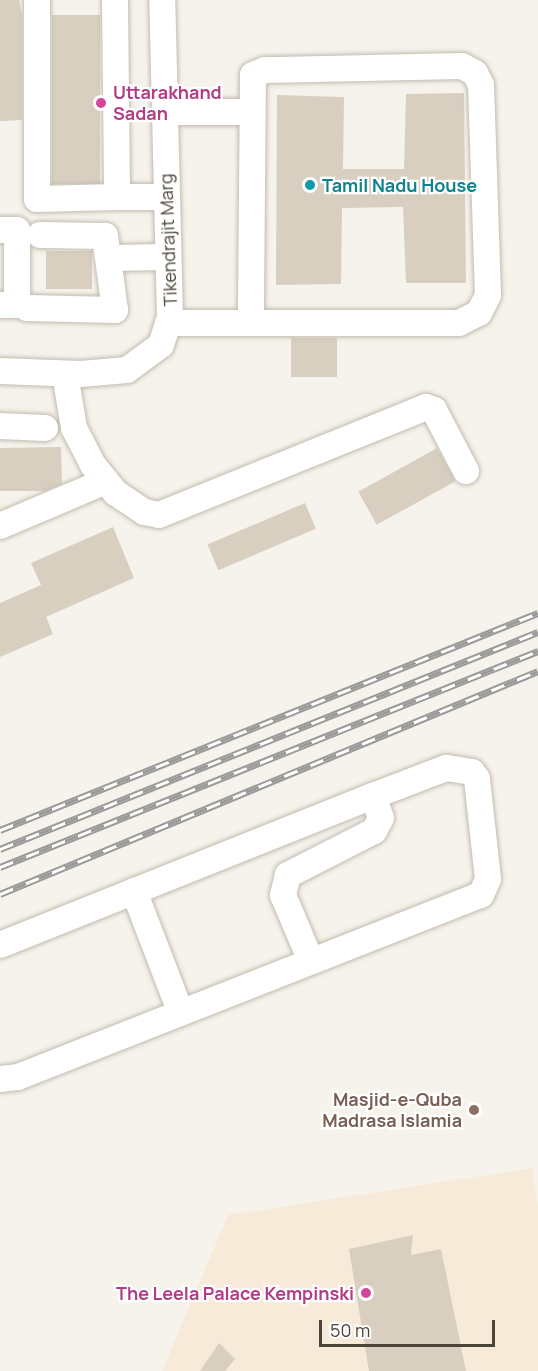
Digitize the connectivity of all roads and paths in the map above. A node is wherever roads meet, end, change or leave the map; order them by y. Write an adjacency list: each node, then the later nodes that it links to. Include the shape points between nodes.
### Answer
1 (38, 0): 6 (street, via 37,199)
2 (115, 0): 6 (street)
3 (162, 0): 4 (street, Tikendrajit Marg)
4 (165, 112): 5 (street); 7 (street, Tikendrajit Marg)
5 (251, 112): 15 (street); 15 (street, via 249,85 265,70 462,66 475,73 481,85 488,295 478,313 459,323)
6 (117, 197): 7 (street)
7 (166, 197): 10 (street, Tikendrajit Marg)
8 (0, 230): 12 (street, via 17,230 17,305)
9 (40, 235): 11 (street, via 96,232 105,236)
10 (167, 257): 11 (street); 14 (street, Tikendrajit Marg)
11 (110, 258): 13 (street, via 116,310)
12 (0, 305)
13 (27, 308)
14 (168, 323): 15 (street); 17 (street, Tikendrajit Marg, via 161,345 127,370)
15 (251, 323)
16 (0, 371): 17 (street, Tikendrajit Marg)
17 (65, 374): 21 (street, via 74,428)
18 (0, 426): 19 (street)
19 (45, 428)
20 (466, 471): 21 (street, via 434,410 426,407 159,515 144,512)
21 (106, 481): 22 (street)
22 (0, 526)
23 (373, 796): 24 (street); 26 (street, via 381,818 374,831 296,869 284,884); 26 (street, via 446,768 472,772 477,778 488,879 481,895)
24 (134, 891): 25 (street); 27 (street)
25 (0, 945)
26 (310, 959): 27 (street)
27 (180, 1011): 28 (street, via 18,1077)
28 (0, 1079)

